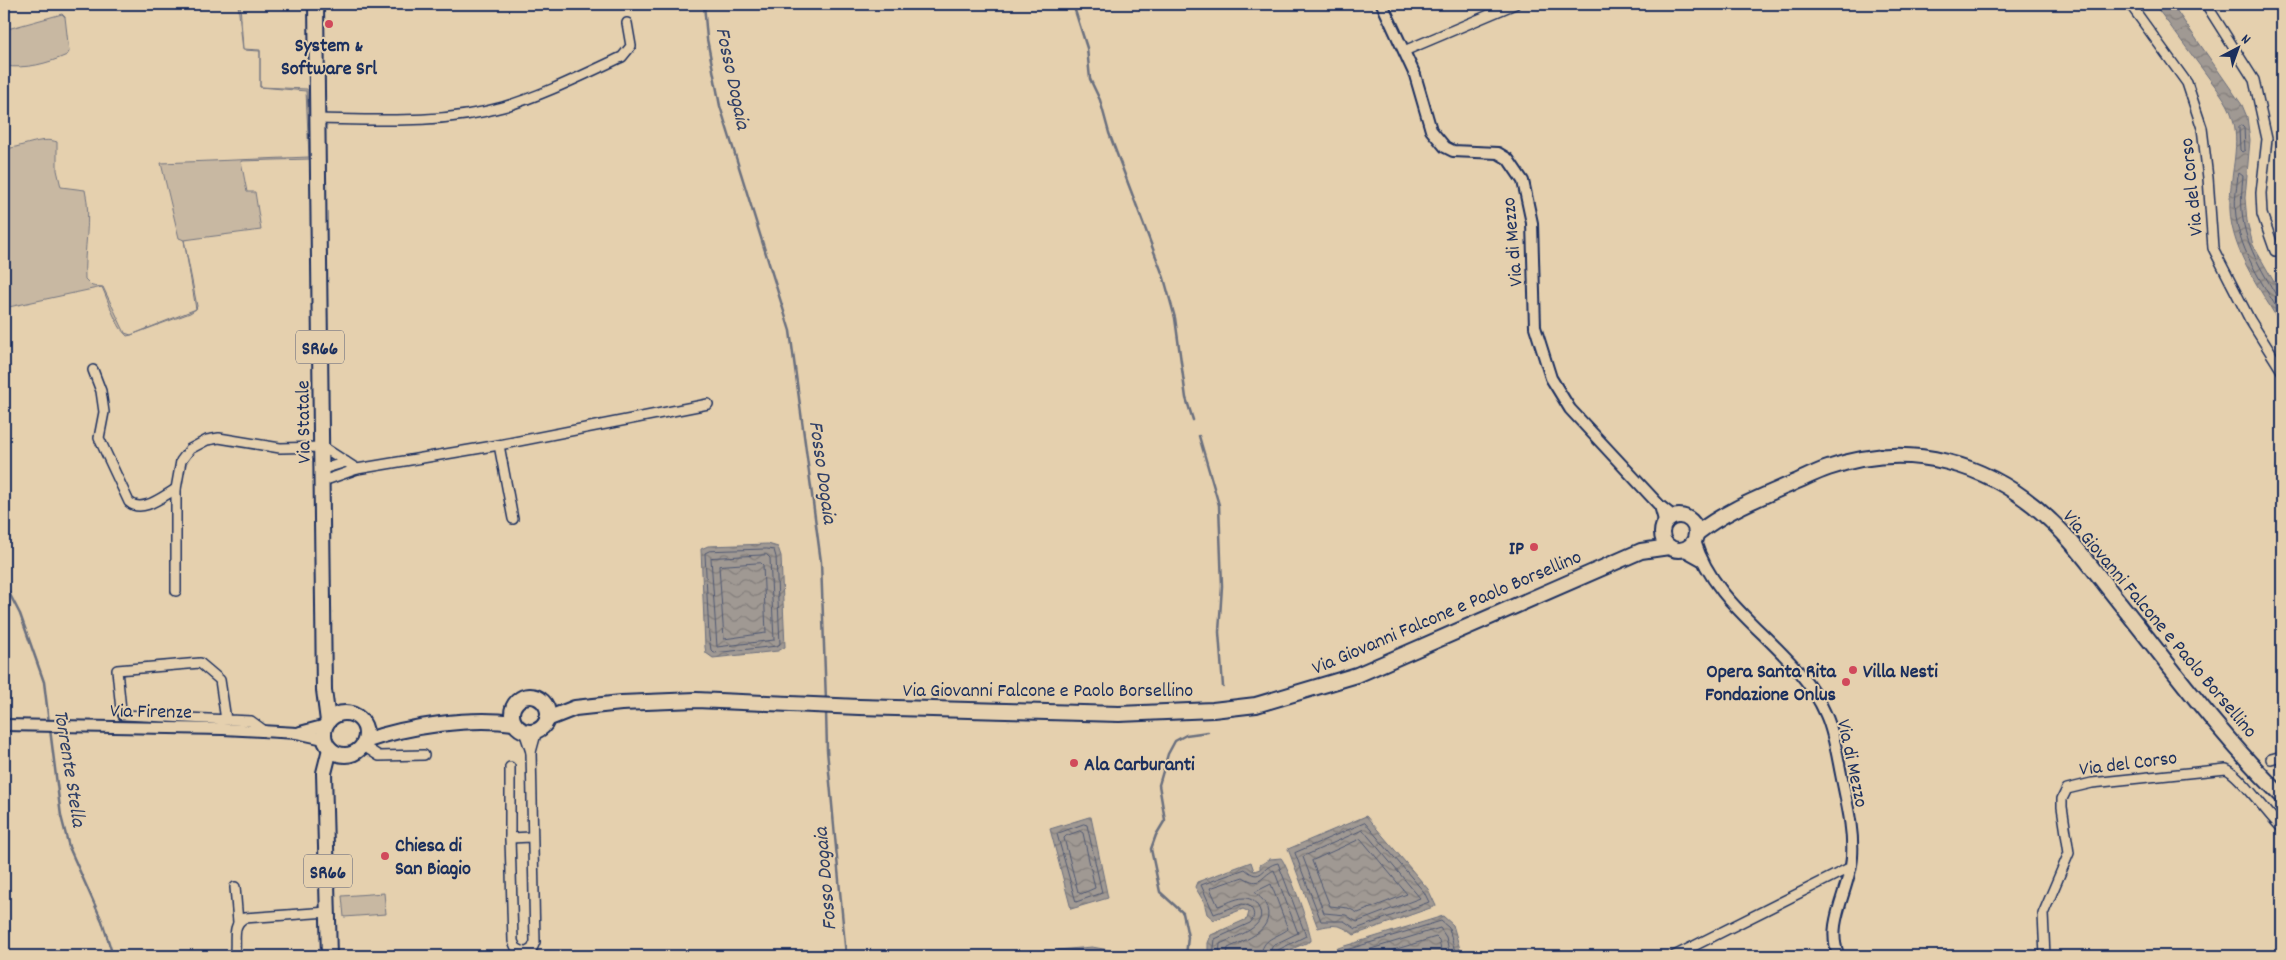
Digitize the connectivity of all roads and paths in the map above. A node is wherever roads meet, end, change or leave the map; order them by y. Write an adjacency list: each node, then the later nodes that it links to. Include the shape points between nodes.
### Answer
1 (316, 4): 8 (main road, Via Statale / SR66)
2 (1382, 4): 7 (street, Via di Mezzo)
3 (1515, 4): 7 (street)
4 (2130, 4): 11 (street, Via del Corso, via 2187,83 2202,128 2214,248 2250,320)
5 (2206, 4): 9 (street, via 2254,80 2267,138 2262,214)
6 (627, 23): 8 (street, via 631,46 622,57 532,98 451,117)
7 (1404, 51): 22 (street, Via di Mezzo, via 1415,75 1431,130 1439,140 1453,151 1498,154 1508,160 1523,181 1532,224 1535,327 1550,378 1570,409 1660,506)
8 (318, 119): 14 (main road, Via Statale / SR66)
9 (2275, 251)
10 (93, 370): 18 (street, via 104,412 99,438 129,502 142,506)
11 (2282, 371)
12 (708, 404): 13 (street)
13 (499, 445): 16 (street); 20 (street)
14 (322, 447): 15 (street); 17 (main road, Via Statale / SR66); 18 (street, via 280,448 230,438 207,440 185,454 178,469)
15 (346, 462): 16 (street); 17 (street)
16 (357, 469): 17 (street)
17 (323, 475): 29 (main road, Via Statale / SR66)
18 (176, 489): 28 (street)
19 (1718, 517): 21 (main road, Via Giovanni Falcone e Paolo Borsellino); 23 (main road, Via Giovanni Falcone e Paolo Borsellino); 50 (main road, Via Giovanni Falcone e Paolo Borsellino, via 1828,468 1875,458 1940,460 1988,475 2052,521 2229,738)
20 (513, 519)
21 (1689, 520): 22 (main road, via 1685,517); 23 (main road)
22 (1667, 525): 24 (main road, via 1664,541); 26 (main road, Via Giovanni Falcone e Paolo Borsellino)
23 (1695, 537): 25 (main road); 27 (street)
24 (1669, 547): 25 (main road); 26 (main road, Via Giovanni Falcone e Paolo Borsellino)
25 (1683, 550): 27 (street)
26 (1641, 551): 32 (main road, Via Giovanni Falcone e Paolo Borsellino, via 1357,675 1256,705 1119,714 696,700)
27 (1700, 560): 54 (street, Via di Mezzo, via 1738,612 1812,689 1826,715 1834,740 1852,840)
28 (176, 591)
29 (324, 690): 33 (main road); 37 (main road, Via Statale / SR66)
30 (544, 703): 31 (main road, Via Giovanni Falcone e Paolo Borsellino, via 528,696 520,699); 32 (main road, Via Giovanni Falcone e Paolo Borsellino); 34 (main road)
31 (514, 707): 36 (main road, Via Giovanni Falcone e Paolo Borsellino); 40 (main road, via 512,713)
32 (575, 708): 34 (main road, Via Giovanni Falcone e Paolo Borsellino)
33 (345, 713): 37 (main road); 39 (main road, via 356,716)
34 (547, 719): 40 (main road, Via Giovanni Falcone e Paolo Borsellino)
35 (226, 720): 35 (street, via 123,715 117,670 200,663 220,680); 41 (street, via 251,722)
36 (485, 720): 40 (main road, Via Giovanni Falcone e Paolo Borsellino); 42 (main road, Via Giovanni Falcone e Paolo Borsellino)
37 (327, 723): 43 (street); 45 (main road, SR66)
38 (4, 725): 41 (street, Via Firenze)
39 (364, 725): 42 (main road, Via Giovanni Falcone e Paolo Borsellino); 44 (main road)
40 (525, 728): 52 (street, via 531,752)
41 (266, 732): 43 (street, Via Firenze)
42 (391, 732): 44 (main road, Via Giovanni Falcone e Paolo Borsellino)
43 (297, 733): 45 (street)
44 (363, 743): 45 (main road, via 354,753); 46 (street, via 379,756)
45 (331, 748): 56 (main road, SR66, via 324,773)
46 (424, 755)
47 (2282, 756): 48 (street)
48 (2271, 759)
49 (510, 767): 53 (street)
50 (2282, 796)
51 (2282, 828): 62 (street, Via del Corso, via 2241,780 2226,769 2092,783 2067,789 2062,807 2069,853 2043,914)
52 (532, 837): 53 (street); 53 (street, via 535,942 525,953 516,948 513,941)
53 (510, 838)
54 (1851, 867): 60 (street); 61 (street, Via di Mezzo, via 1834,930)
55 (235, 887): 57 (street)
56 (328, 912): 57 (street, via 251,916); 59 (main road, SR66)
57 (238, 922): 58 (street)
58 (234, 956)
59 (330, 956)
60 (1674, 956)
61 (1839, 956)
62 (2046, 956)

